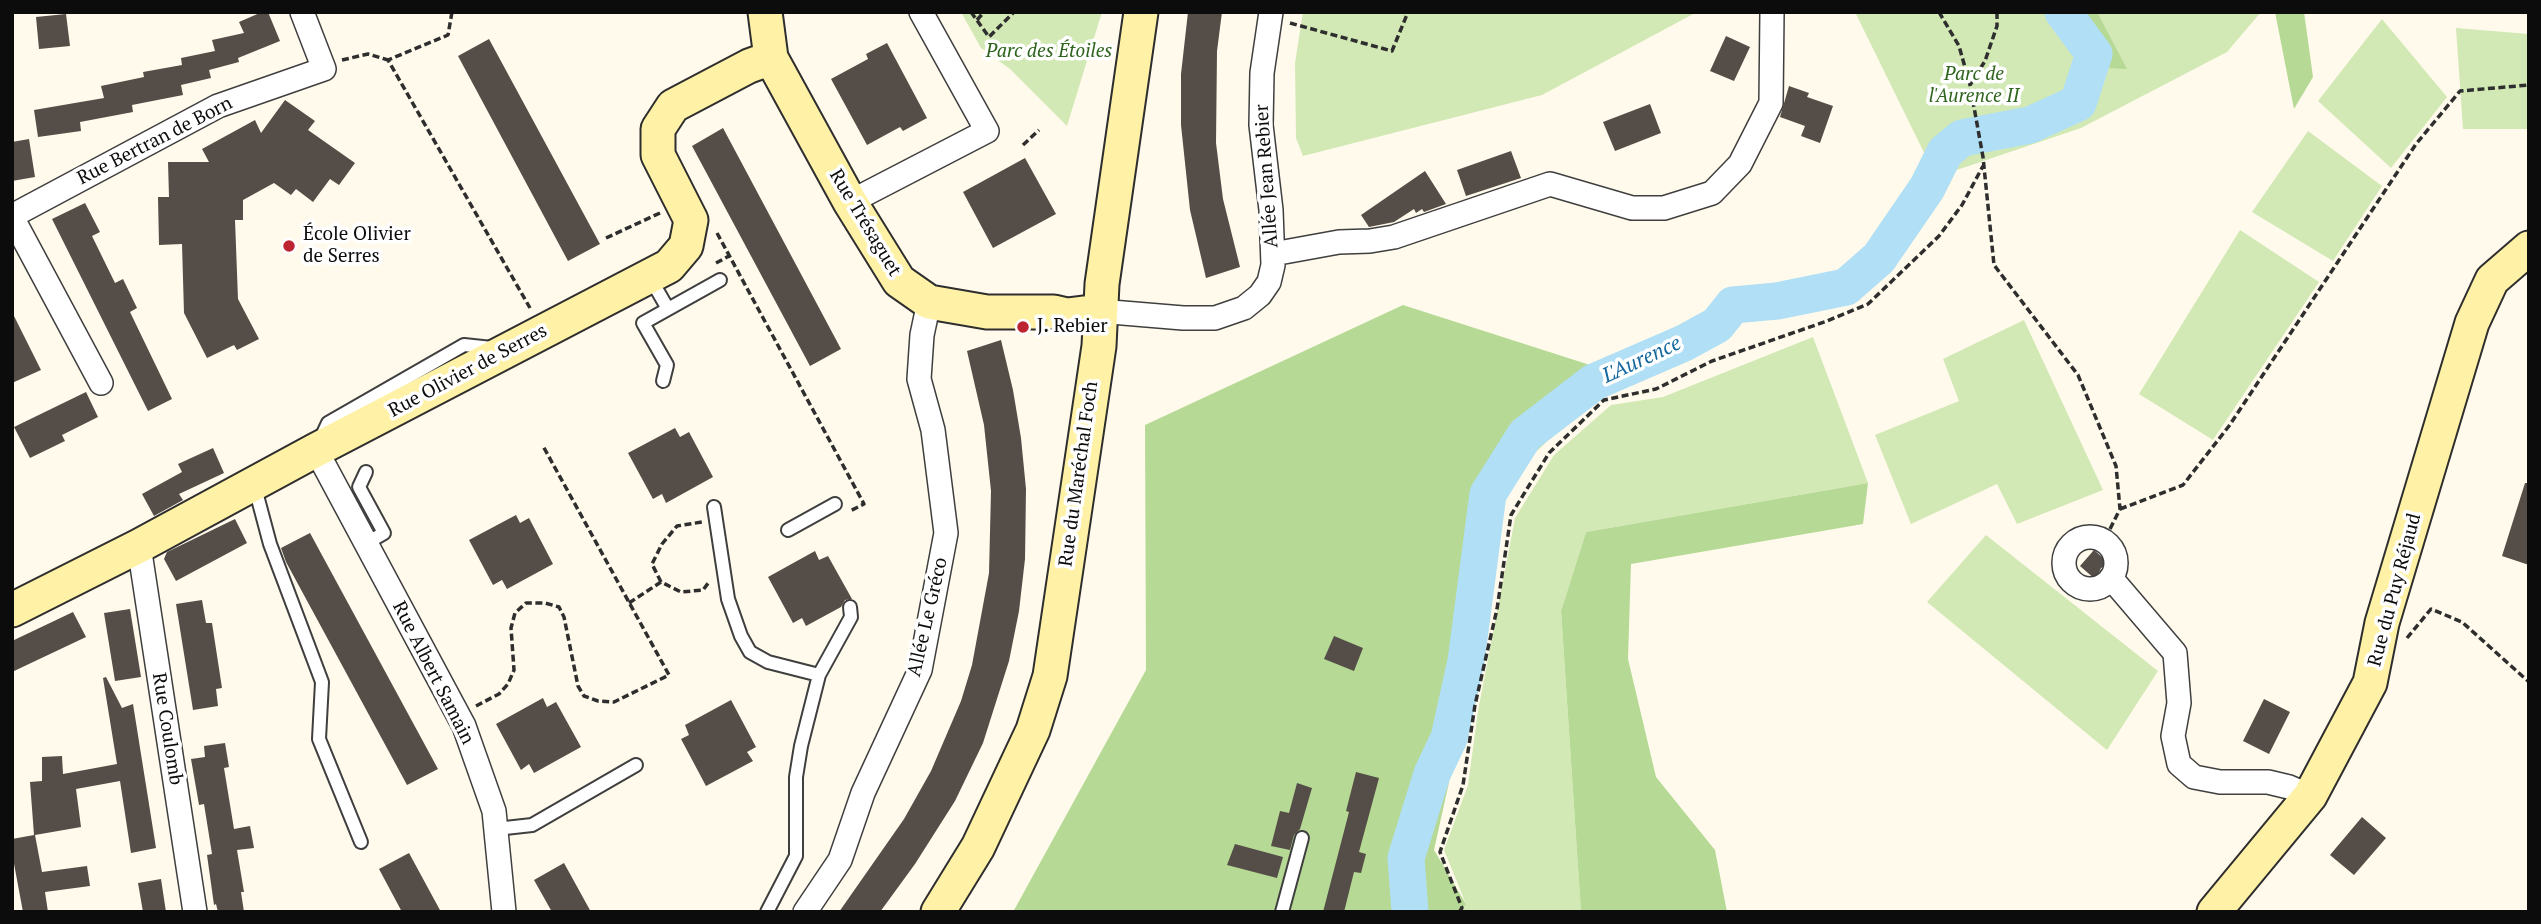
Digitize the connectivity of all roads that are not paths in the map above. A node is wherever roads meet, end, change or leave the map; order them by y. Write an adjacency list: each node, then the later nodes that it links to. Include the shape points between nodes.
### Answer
1 (302, 12): 9 (street, Rue Bertran de Born, via 324,69 218,106)
2 (765, 12): 7 (street)
3 (921, 12): 8 (street, via 987,131)
4 (1141, 12): 16 (street, Rue du Maréchal Foch)
5 (1772, 12): 11 (street, via 1771,103 1740,164 1712,193 1664,208 1632,208 1550,184 1394,237)
6 (1271, 15): 11 (street, Allée Jean Rebier, via 1262,73 1261,125)
7 (771, 58): 8 (street, Rue Trésaguet); 12 (street, Rue Olivier de Serres, via 673,106 658,129 658,155 691,220 686,246 669,266)
8 (850, 202): 14 (street, Rue Trésaguet, via 899,281)
9 (12, 216): 18 (street)
10 (2529, 248): 32 (street, Rue du Puy Réjaud, via 2492,279 2472,323 2382,623 2370,683)
11 (1273, 254): 16 (street, Allée Jean Rebier, via 1269,282 1260,296 1230,314 1183,318)
12 (649, 276): 15 (lane); 19 (street, Rue Olivier de Serres)
13 (720, 281): 15 (lane)
14 (929, 302): 16 (street, Rue Trésaguet, via 988,312); 39 (street, Allée Le Gréco, via 919,379 933,430 946,533 920,670 863,793 840,860)
15 (668, 309): 17 (lane, via 643,323 667,365)
16 (1099, 312): 40 (street, Rue du Maréchal Foch, via 1098,346 1050,676 1033,730 978,847)
17 (663, 381)
18 (101, 383)
19 (316, 450): 21 (street, Rue Olivier de Serres); 25 (street, Rue Albert Samain)
20 (366, 472): 25 (lane, via 359,487 384,533)
21 (253, 484): 26 (street, Rue Olivier de Serres); 35 (lane, via 270,544 322,682 319,739)
22 (714, 507): 30 (lane, via 728,599 750,652 768,662)
23 (839, 510): 24 (lane)
24 (788, 530)
25 (365, 544): 33 (street, Rue Albert Samain, via 464,726)
26 (139, 546): 29 (street, Rue Olivier de Serres); 36 (street, Rue Coulomb)
27 (2111, 578): 27 (street, via 2088,589 2073,582 2064,567 2067,551 2080,539 2105,541 2117,562); 32 (street, via 2175,653 2179,703 2173,736 2179,764 2194,777 2268,782)
28 (850, 607): 30 (lane, via 851,617)
29 (12, 610)
30 (819, 675): 38 (lane, via 796,777 796,856)
31 (636, 765): 33 (lane, via 532,825)
32 (2310, 796): 42 (street, Rue du Puy Réjaud)
33 (496, 829): 37 (street, Rue Albert Samain)
34 (1302, 838): 41 (lane)
35 (361, 842)
36 (195, 912)
37 (504, 912)
38 (767, 912)
39 (805, 912)
40 (938, 912)
41 (1282, 912)
42 (2214, 912)

